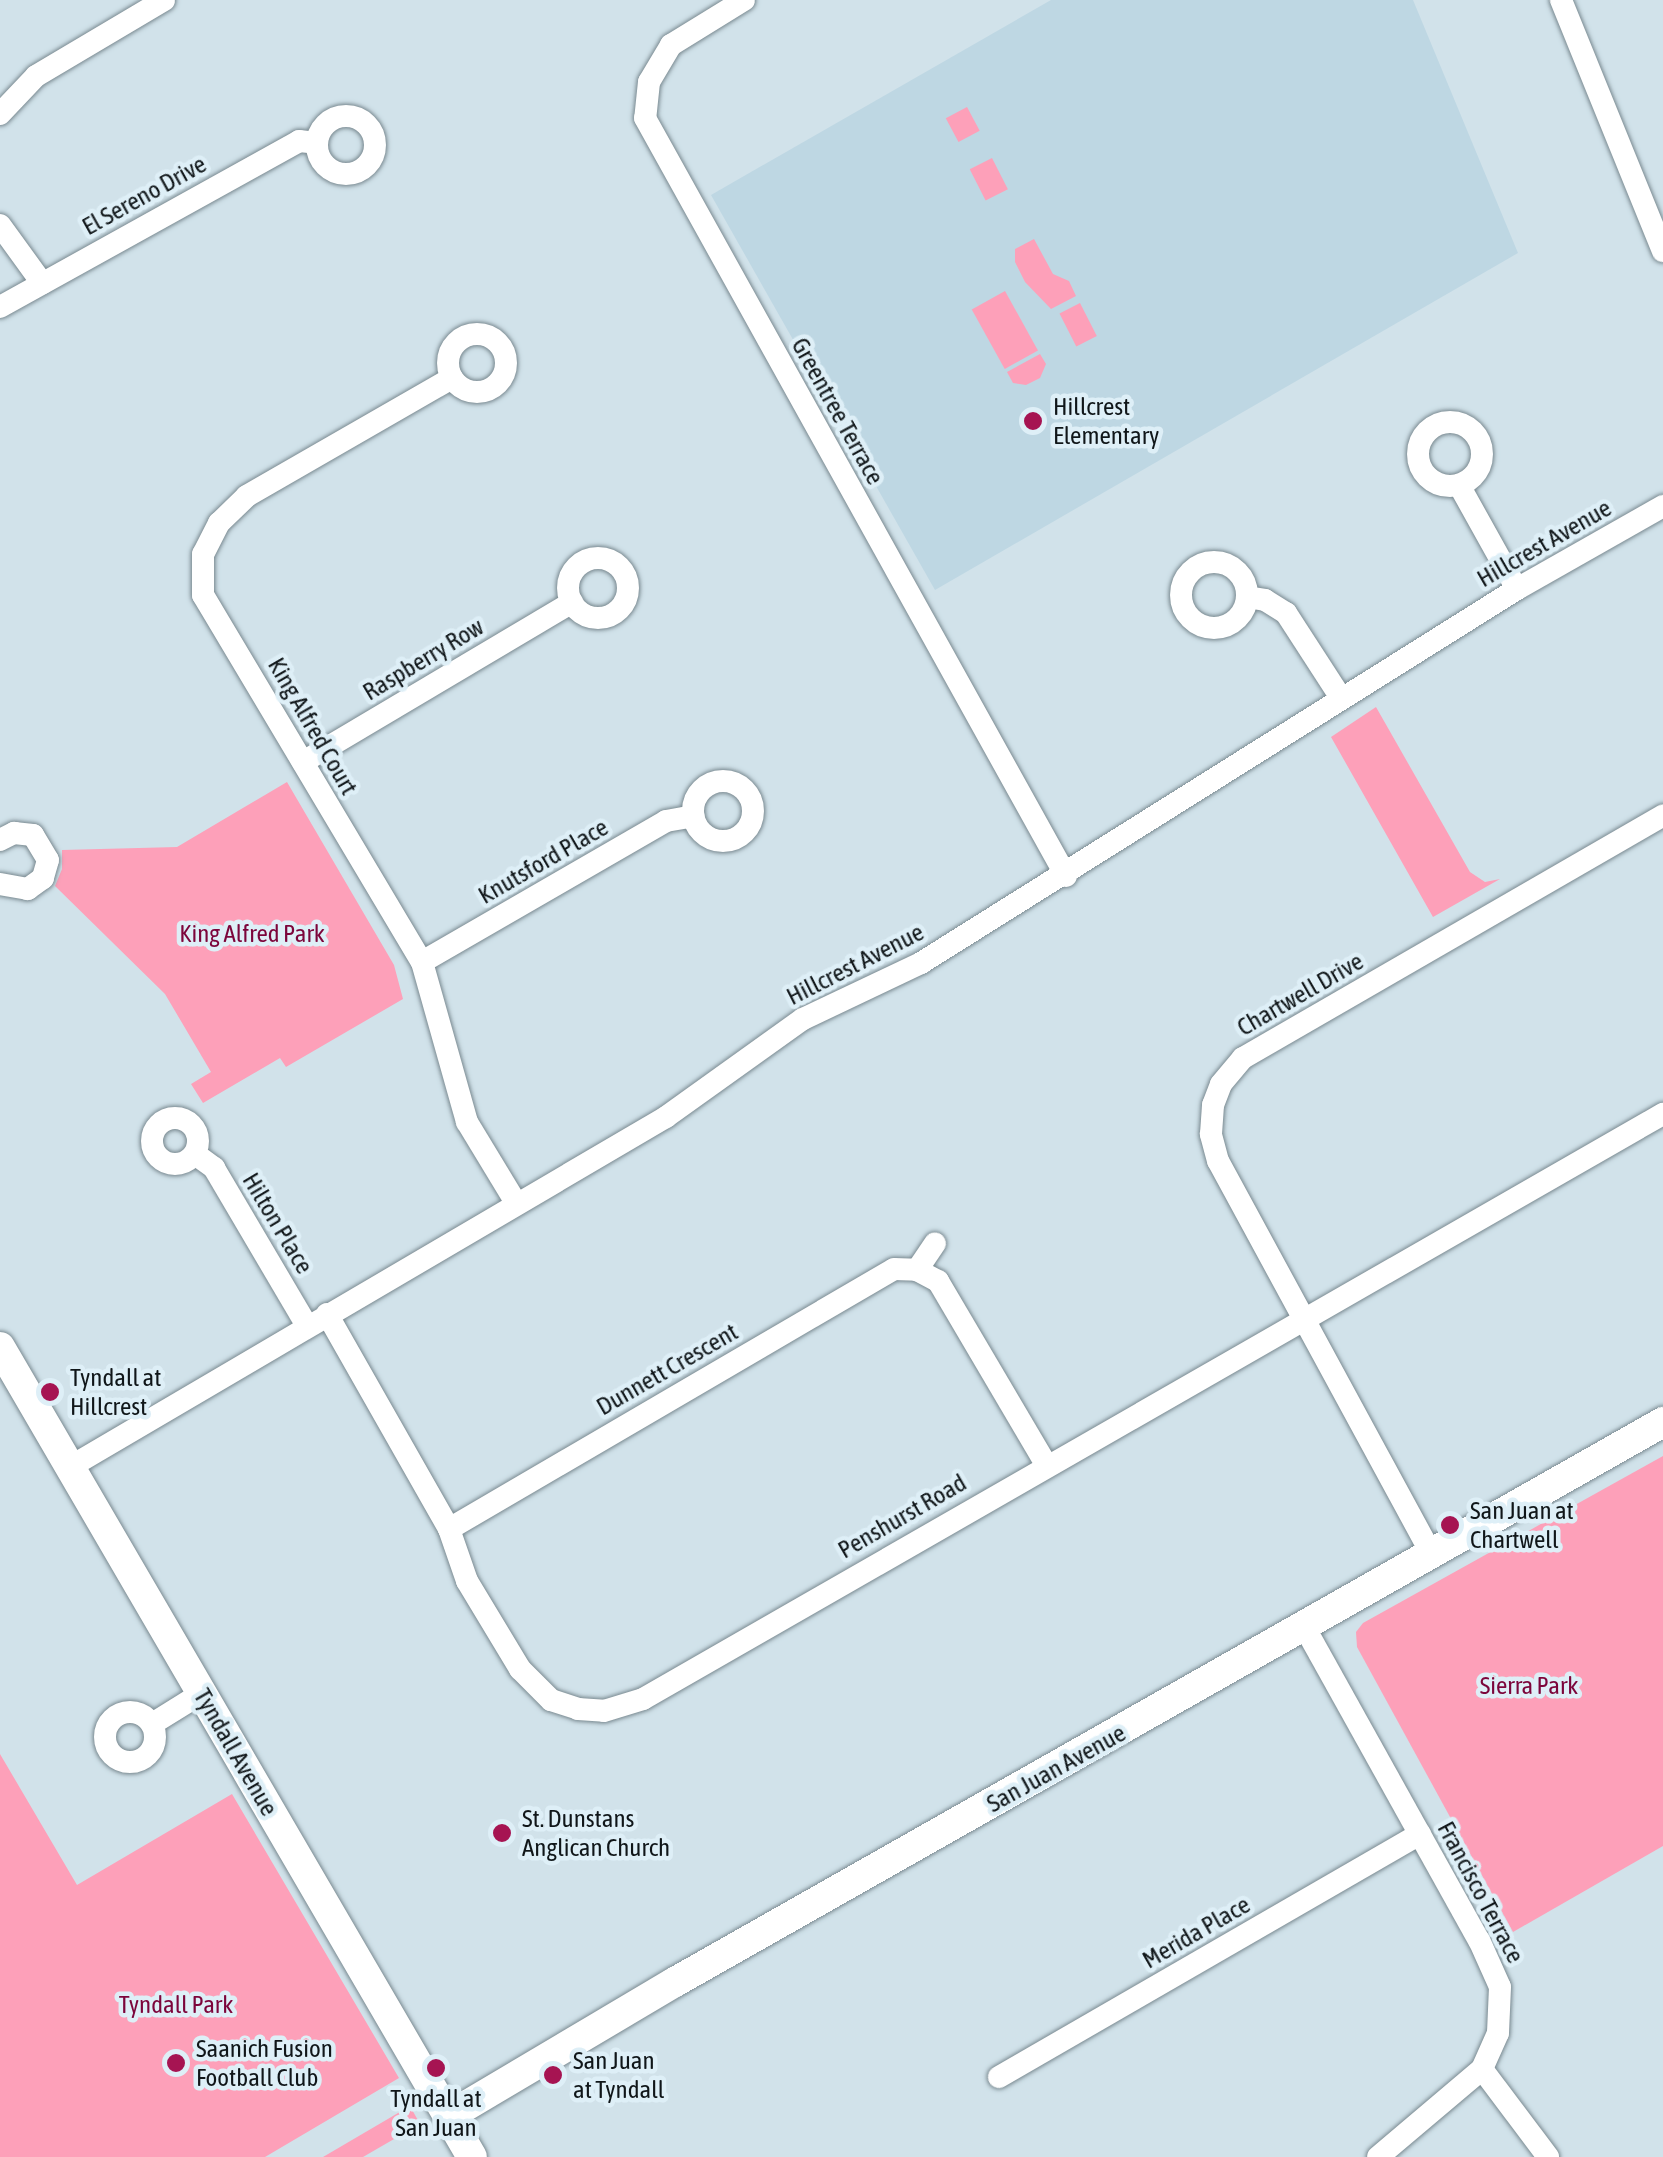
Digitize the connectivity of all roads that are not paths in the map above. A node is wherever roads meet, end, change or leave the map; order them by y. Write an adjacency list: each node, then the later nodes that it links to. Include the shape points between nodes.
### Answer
1 (164, 0): 4 (street, via 36,76)
2 (744, 0): 21 (street, Greentree Terrace, via 671,45 649,82 645,118)
3 (1562, 0): 7 (street)
4 (0, 114)
5 (317, 143): 8 (street, El Sereno Drive, via 298,142)
6 (0, 224): 8 (street)
7 (1663, 251)
8 (42, 283): 9 (street, El Sereno Drive)
9 (0, 307)
10 (452, 378): 17 (street, King Alfred Court, via 246,496 219,523 203,554 203,595)
11 (1460, 485): 13 (street)
12 (1663, 506): 13 (street, Hillcrest Avenue)
13 (1517, 589): 16 (street, Hillcrest Avenue)
14 (1247, 597): 16 (street, via 1286,613)
15 (572, 602): 17 (street, Raspberry Row)
16 (1341, 698): 21 (street, Hillcrest Avenue)
17 (303, 762): 23 (street, King Alfred Court)
18 (694, 816): 23 (street, Knutsford Place, via 666,821)
19 (1663, 816): 30 (street, Chartwell Drive, via 1242,1058 1221,1084 1210,1134 1218,1161)
20 (0, 840): 22 (street, via 14,832 33,836 48,860 43,878 28,889)
21 (1066, 876): 26 (street, Hillcrest Avenue, via 888,982 802,1019 666,1116)
22 (0, 884)
23 (422, 962): 26 (street, King Alfred Court, via 467,1122)
24 (1663, 1114): 30 (street, Penshurst Road)
25 (195, 1154): 29 (street, Hilton Place, via 214,1168)
26 (516, 1203): 29 (street, Hillcrest Avenue)
27 (935, 1243): 28 (street)
28 (917, 1270): 33 (street, via 938,1280); 35 (street, Dunnett Crescent, via 894,1268)
29 (317, 1320): 34 (street, Hillcrest Avenue); 35 (street, Penshurst Road)
30 (1303, 1320): 33 (street, Penshurst Road); 36 (street, Chartwell Drive)
31 (0, 1347): 34 (street, Tyndall Avenue)
32 (1663, 1422): 36 (street, San Juan Avenue)
33 (1046, 1464): 35 (street, Penshurst Road, via 642,1699 604,1711 564,1706 530,1682 467,1580)
34 (70, 1467): 38 (street, Tyndall Avenue)
35 (448, 1528)
36 (1432, 1555): 37 (street, San Juan Avenue)
37 (1305, 1628): 40 (street, Francisco Terrace); 43 (street, San Juan Avenue)
38 (202, 1693): 39 (street); 43 (street, Tyndall Avenue)
39 (152, 1724)
40 (1420, 1834): 41 (street, Francisco Terrace, via 1500,1986 1498,2033); 42 (street, Merida Place)
41 (1482, 2069): 45 (street); 46 (street)
42 (999, 2076)
43 (449, 2116): 44 (street, Tyndall Avenue)
44 (472, 2157)
45 (1378, 2157)
46 (1548, 2157)

